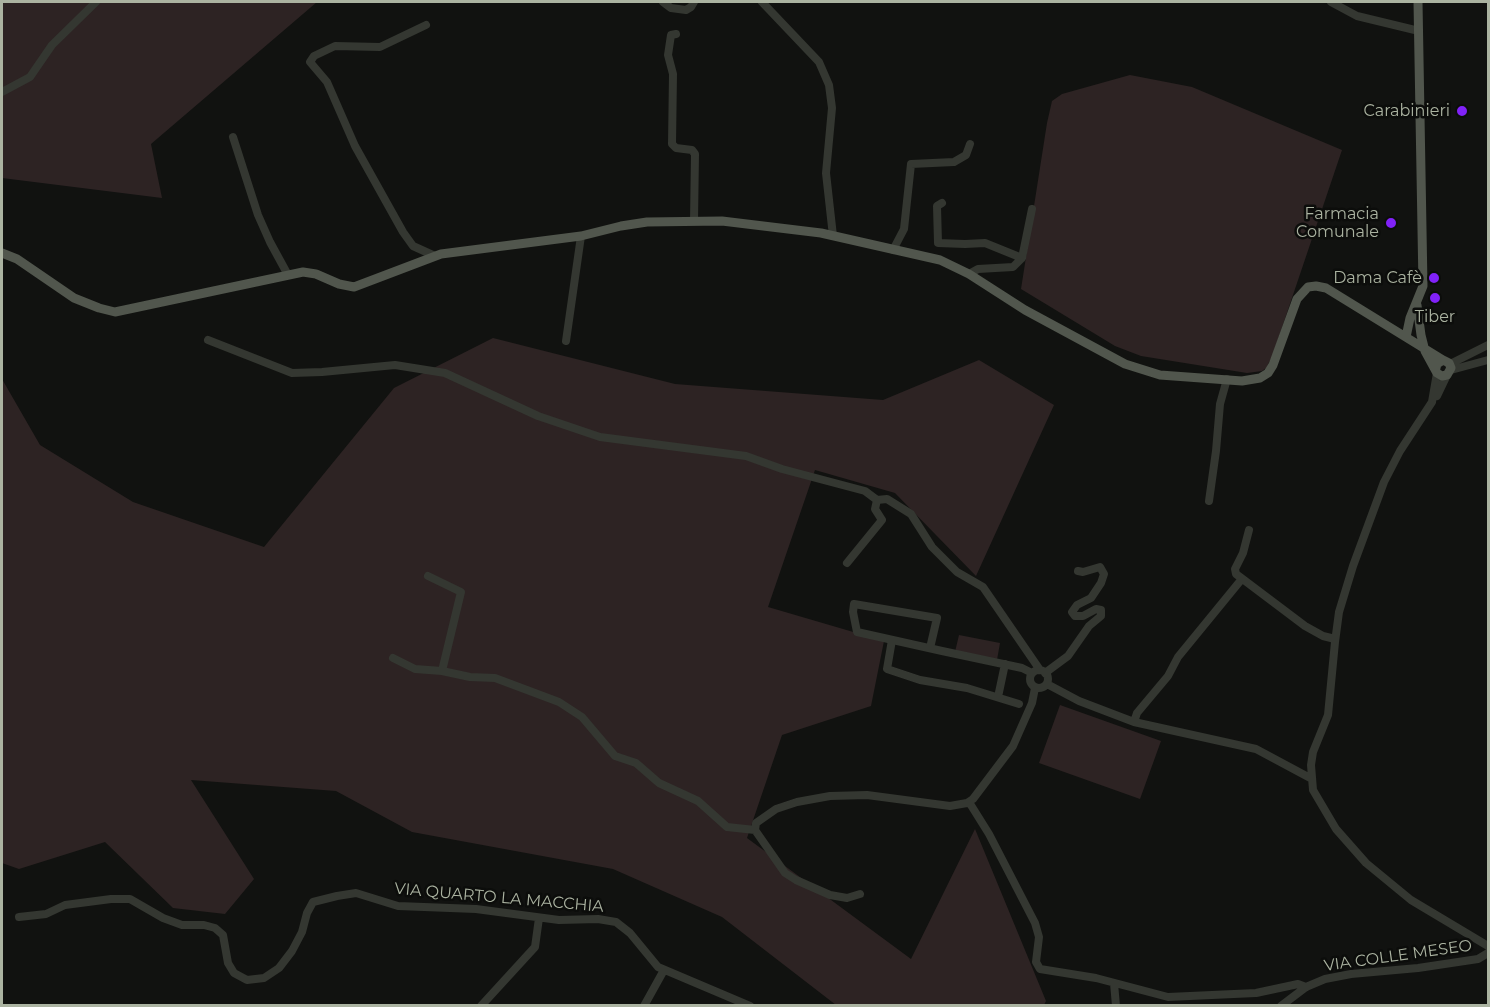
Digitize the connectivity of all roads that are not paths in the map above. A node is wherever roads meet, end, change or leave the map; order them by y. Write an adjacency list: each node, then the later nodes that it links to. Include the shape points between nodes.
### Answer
1 (96, 2): 10 (street, via 52,45 30,77)
2 (663, 2): 3 (street, via 671,8 686,10)
3 (694, 2)
4 (762, 2): 17 (street, via 819,62 829,85 832,108 826,173)
5 (1331, 2): 8 (street, via 1358,16)
6 (1418, 2): 8 (main road)
7 (426, 25): 20 (street, via 380,47 335,46 310,62 327,82 355,146 403,232 413,246)
8 (1419, 31): 24 (main road, via 1423,286)
9 (676, 34): 15 (street, via 671,35 668,55 673,74 672,144 695,154)
10 (2, 92)
11 (233, 137): 23 (street, via 258,215)
12 (970, 144): 18 (street, via 966,155 954,162 911,164 904,229)
13 (942, 203): 21 (street, via 937,206 938,243 985,243)
14 (1032, 209): 21 (street)
15 (694, 220): 16 (main road, via 632,224); 17 (main road)
16 (581, 236): 20 (main road); 28 (street)
17 (833, 236): 18 (main road)
18 (893, 250): 22 (main road, via 940,260)
19 (2, 253): 23 (main road, via 75,298 115,312)
20 (435, 256): 23 (main road, via 354,287 309,273)
21 (1022, 258): 22 (street, via 1013,267 978,269)
22 (969, 274): 33 (main road, via 1025,310 1125,364 1160,375)
23 (288, 275)
24 (1414, 320): 25 (main road); 26 (main road); 30 (main road)
25 (1393, 328): 26 (main road); 33 (main road, via 1326,288 1308,287 1293,306 1268,372 1256,380)
26 (1406, 337): 30 (main road)
27 (208, 340): 34 (street, via 292,373 395,365 445,373 538,416 600,437 746,456 865,491)
28 (566, 341)
29 (1488, 345): 32 (street)
30 (1425, 351): 32 (main road)
31 (1488, 360): 32 (street)
32 (1444, 369): 41 (street, via 1432,402 1384,482 1353,566)
33 (1227, 379): 35 (street, via 1220,404)
34 (877, 500): 37 (street, via 875,508 882,520); 47 (street, via 887,499 911,514 932,547 957,572 983,587)
35 (1209, 501)
36 (1249, 530): 40 (street, via 1235,569)
37 (847, 563)
38 (1078, 571): 47 (street, via 1100,567 1104,574 1091,598 1072,612 1083,616 1096,609 1101,610 1101,616 1068,656)
39 (428, 576): 46 (street, via 461,592)
40 (1241, 580): 41 (street, via 1305,626); 52 (street, via 1178,657)
41 (1335, 639): 53 (street, via 1329,715 1313,752)
42 (892, 640): 43 (street); 43 (street, via 857,632 854,604 937,618); 50 (street, via 887,669)
43 (930, 648): 45 (street)
44 (393, 658): 46 (street, via 415,669)
45 (1005, 664): 47 (street); 50 (street)
46 (442, 671): 55 (street, via 495,678 559,702 582,717 615,756 636,763 659,783 698,801 727,827)
47 (1039, 672): 48 (street, via 1048,678); 49 (street, via 1030,681)
48 (1047, 684): 49 (street); 52 (street)
49 (1035, 688): 54 (street, via 1013,746)
50 (998, 698): 51 (street)
51 (1020, 704)
52 (1134, 722): 53 (street, via 1256,749)
53 (1312, 779): 59 (street, via 1313,790 1332,822 1366,864 1411,900)
54 (969, 802): 55 (street, via 950,806 867,795 830,796 776,809 756,823); 62 (street, via 1035,923 1039,937 1036,962 1040,969)
55 (755, 830): 56 (street, via 785,873 796,880 830,895 847,898)
56 (860, 894)
57 (19, 917): 58 (street, VIA QUARTO LA MACCHIA, via 46,914 65,905 130,899 182,925 216,928 223,935 228,963 234,973 247,980 264,978 279,968 302,932 312,902 337,896 356,894 398,906 476,909)
58 (539, 918): 61 (street, VIA QUARTO LA MACCHIA, via 616,922); 64 (street, via 535,947)
59 (1488, 946)
60 (1488, 953): 63 (street, VIA COLLE MESEO, via 1478,959 1418,969 1351,974)
61 (664, 970): 65 (street); 66 (street, VIA QUARTO LA MACCHIA)
62 (1114, 983): 63 (street, via 1168,997 1256,993 1298,984); 67 (street)
63 (1306, 987): 68 (street, VIA COLLE MESEO)
64 (481, 1005)
65 (644, 1005)
66 (750, 1005)
67 (1116, 1005)
68 (1281, 1005)

